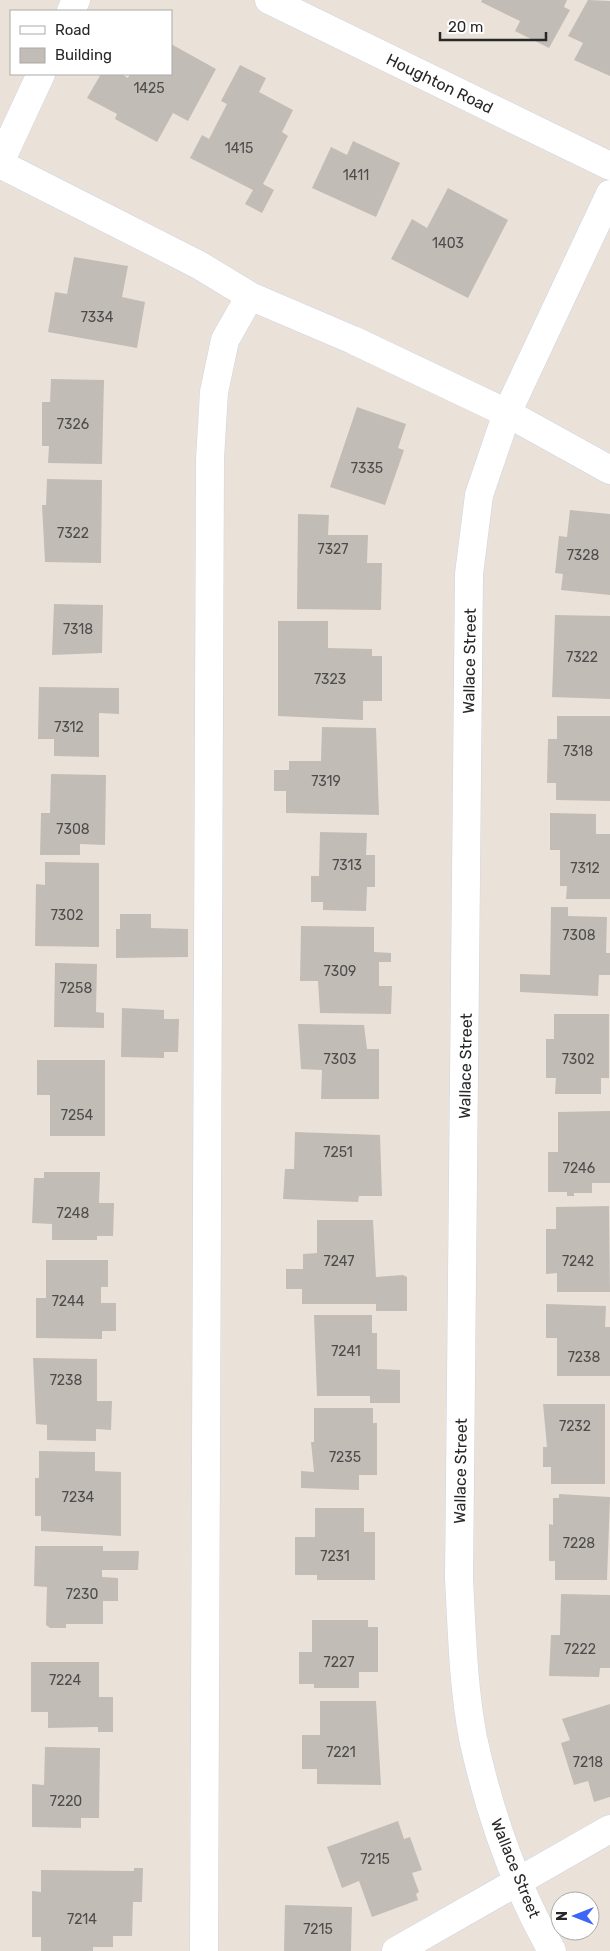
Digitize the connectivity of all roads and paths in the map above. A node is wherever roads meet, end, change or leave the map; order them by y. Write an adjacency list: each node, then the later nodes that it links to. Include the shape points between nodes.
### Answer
1 (270, 0): 4 (street, Houghton Road)
2 (42, 75): 3 (street)
3 (0, 163): 6 (street, via 199,265)
4 (610, 166)
5 (610, 194): 7 (street, Wallace Street)
6 (250, 296): 7 (street, via 353,340); 11 (street, via 225,340 214,392 210,458)
7 (507, 414): 8 (street); 10 (street, Wallace Street, via 479,495 470,574 459,1579 473,1737 489,1800)
8 (610, 470)
9 (610, 1829): 10 (street)
10 (518, 1882): 12 (street); 13 (street, Wallace Street)
11 (204, 1951)
12 (396, 1951)
13 (552, 1951)

